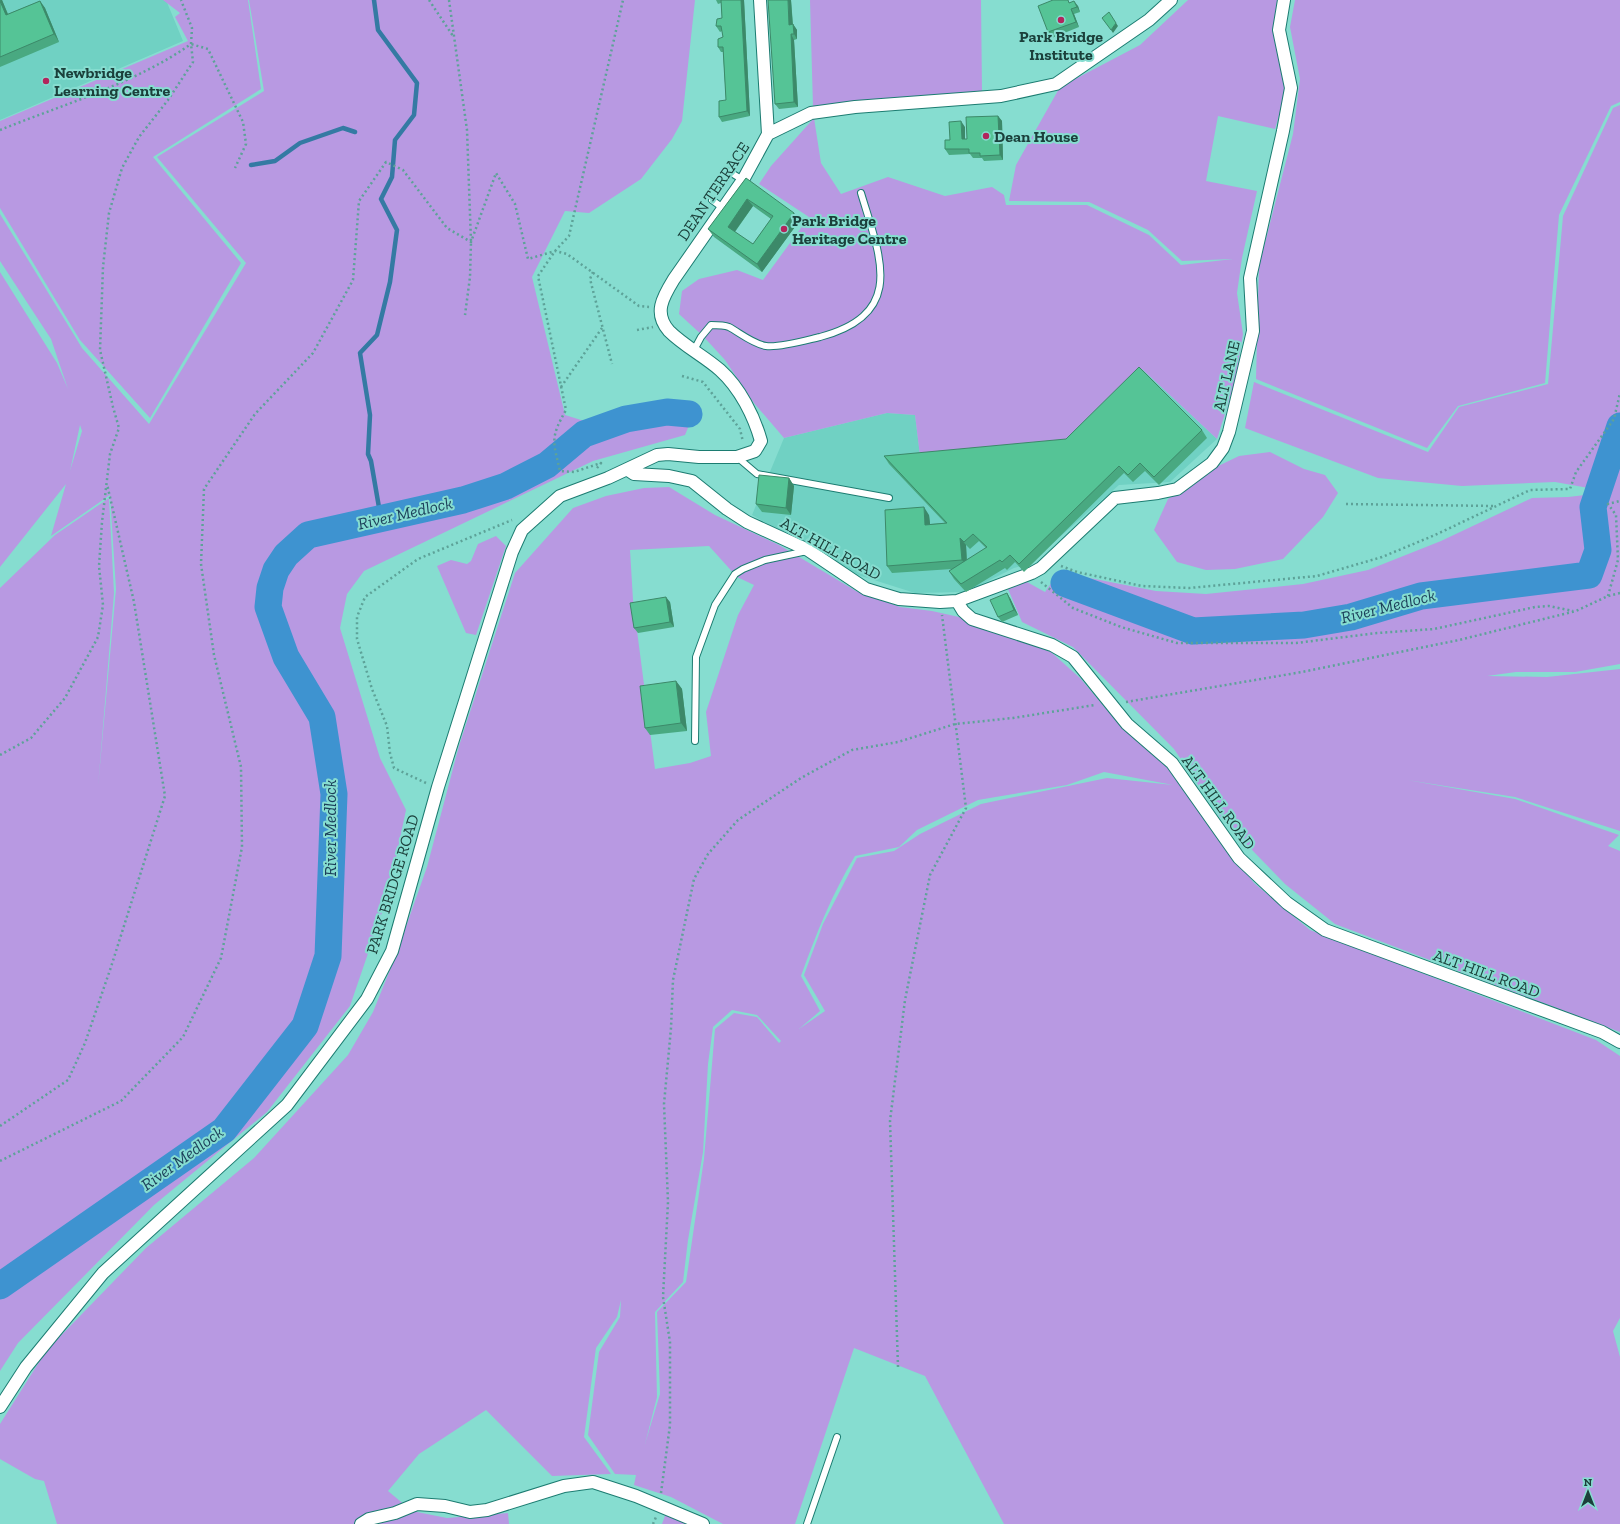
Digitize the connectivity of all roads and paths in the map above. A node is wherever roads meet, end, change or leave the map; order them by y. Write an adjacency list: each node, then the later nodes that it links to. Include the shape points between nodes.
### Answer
1 (181, 0): 9 (path, via 192,28)
2 (429, 0): 8 (path)
3 (449, 0): 8 (path)
4 (623, 0): 19 (path, via 570,236)
5 (760, 0): 11 (street)
6 (1171, 0): 11 (street, DEAN TERRACE, via 1149,20 1056,84 1001,96 855,107 811,113)
7 (1284, 0): 40 (street, ALT LANE, via 1279,30 1291,88 1250,278 1253,331 1223,448 1212,464 1177,489 1115,498)
8 (454, 37): 18 (path, via 467,130)
9 (191, 44): 10 (path, via 176,55 96,94); 12 (path, via 208,49 243,122 246,144); 32 (path, via 193,62 139,137 122,168 109,213 103,268 100,350 120,428 110,454)
10 (0, 130)
11 (768, 134): 14 (street, DEAN TERRACE)
12 (235, 168)
13 (728, 171): 14 (lane)
14 (743, 180): 17 (street, DEAN TERRACE)
15 (861, 194): 24 (lane, via 881,268 878,294 866,316 834,333 799,342 766,346 728,327 711,325)
16 (712, 200): 17 (lane)
17 (724, 208): 21 (street, DEAN TERRACE, via 674,279 664,295)
18 (471, 242): 19 (path, via 496,173 515,204 528,259); 22 (path); 54 (path, via 447,228 403,170 386,162 359,200 353,280 317,346 254,414 204,489 201,564 214,655 241,767 242,847 221,958 183,1037 121,1100)
19 (555, 251): 20 (path, via 567,254); 27 (path, via 538,276)
20 (593, 272): 21 (path, via 639,306); 23 (path, via 590,279)
21 (660, 308): 24 (street, via 663,325 674,337)
22 (465, 315)
23 (603, 328): 25 (path); 27 (path)
24 (694, 350): 29 (street, via 721,370 755,419 761,441 755,451)
25 (612, 364)
26 (682, 376): 29 (path, via 703,382 740,429 744,446)
27 (561, 388): 31 (path, via 566,410 553,439)
28 (1620, 393): 36 (path, via 1614,419 1576,472 1570,489 1530,490)
29 (737, 457): 30 (street, via 657,455); 33 (lane, via 757,474)
30 (628, 470): 38 (street, ALT HILL ROAD, via 634,474 668,476 692,481 747,522); 51 (street, PARK BRIDGE ROAD, via 560,496 522,530 512,552)
31 (560, 471)
32 (107, 481): 50 (path, via 99,566 103,605 98,637 65,698 31,738); 53 (path, via 134,602 165,796 111,967 85,1043 68,1080)
33 (889, 498)
34 (1620, 501): 39 (path, via 1608,504 1616,514)
35 (1346, 504): 36 (path)
36 (1495, 506): 40 (path, via 1382,557 1317,576 1189,588 1142,586 1077,572)
37 (513, 520): 51 (path, via 418,559 366,597 357,617 357,639 372,689 387,726 394,768)
38 (808, 550): 44 (street, ALT HILL ROAD, via 866,588 884,595 900,599); 49 (lane, via 766,560 743,569 735,574 715,605 696,657)
39 (1619, 560): 43 (path)
40 (1048, 562): 41 (street, ALT LANE)
41 (1032, 573): 44 (street, ALT LANE); 45 (path, via 1074,608 1121,627 1177,643 1296,643 1434,629 1535,607 1549,606)
42 (1620, 593): 43 (path)
43 (1608, 596): 45 (path)
44 (957, 601): 47 (street, ALT HILL ROAD, via 972,619 1052,645 1073,657)
45 (1576, 611): 47 (path, via 1459,640 1302,672)
46 (945, 628): 48 (path)
47 (1110, 704): 48 (path); 52 (street, ALT HILL ROAD, via 1127,724 1172,763 1239,858 1287,903 1325,930 1602,1032)
48 (955, 724): 55 (path, via 966,808 930,875 905,1000 890,1121); 58 (path, via 898,742 852,750 801,778 738,820 708,854 694,878 673,980 664,1104 668,1202 663,1297 670,1342 670,1425)
49 (695, 741)
50 (0, 755)
51 (438, 787): 56 (street, PARK BRIDGE ROAD, via 392,951 367,999 287,1105 103,1273 26,1366)
52 (1620, 1042)
53 (0, 1126)
54 (0, 1161)
55 (898, 1367)
56 (0, 1407)
57 (837, 1438): 61 (lane)
58 (660, 1505): 59 (street, via 593,1482 564,1486 487,1510 470,1512 445,1506 417,1504); 60 (street)
59 (366, 1522)
60 (703, 1524)
61 (807, 1524)

